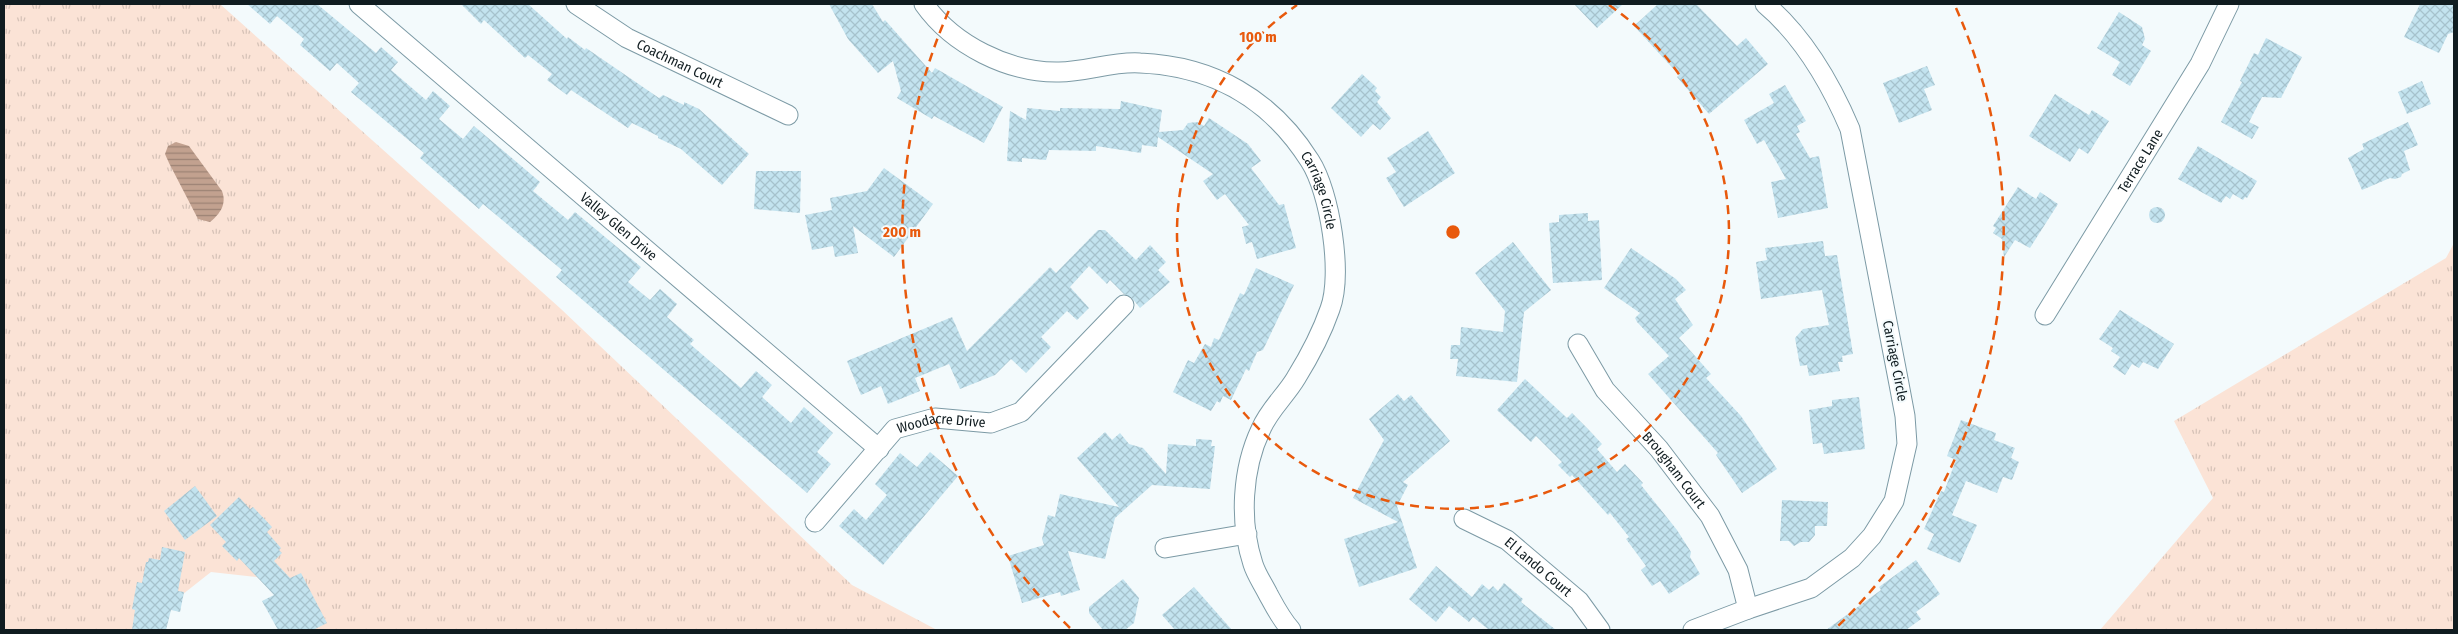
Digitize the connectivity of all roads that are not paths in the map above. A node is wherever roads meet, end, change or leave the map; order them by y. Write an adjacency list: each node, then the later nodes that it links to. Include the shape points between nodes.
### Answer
1 (359, 4): 10 (street, Valley Glen Drive)
2 (576, 4): 6 (street, Coachman Court, via 627,38)
3 (924, 4): 13 (street, Carriage Circle, via 934,18 976,51 1031,70 1060,72 1139,62 1196,70 1239,89 1272,115 1312,162 1331,212 1335,277 1331,308 1296,378 1261,427 1249,458 1245,493)
4 (1765, 4): 15 (street, Carriage Circle, via 1810,54 1834,91 1850,129 1905,416 1907,444 1894,501 1872,536 1852,558 1811,588)
5 (2228, 4): 8 (street, Terrace Lane, via 2200,64)
6 (788, 115)
7 (1124, 305): 10 (street, Woodacre Drive, via 1022,412 991,423 934,418 895,429)
8 (2044, 315)
9 (1578, 344): 15 (street, Brougham Court, via 1605,390 1659,449 1710,516 1738,570)
10 (879, 449): 12 (street, Woodacre Drive)
11 (1464, 519): 17 (street, El Lando Court, via 1507,540 1579,601)
12 (815, 522)
13 (1246, 534): 14 (street); 16 (street, Carriage Circle, via 1253,565 1282,621)
14 (1165, 548)
15 (1748, 608): 18 (street, Carriage Circle)
16 (1291, 630)
17 (1600, 630)
18 (1693, 630)

